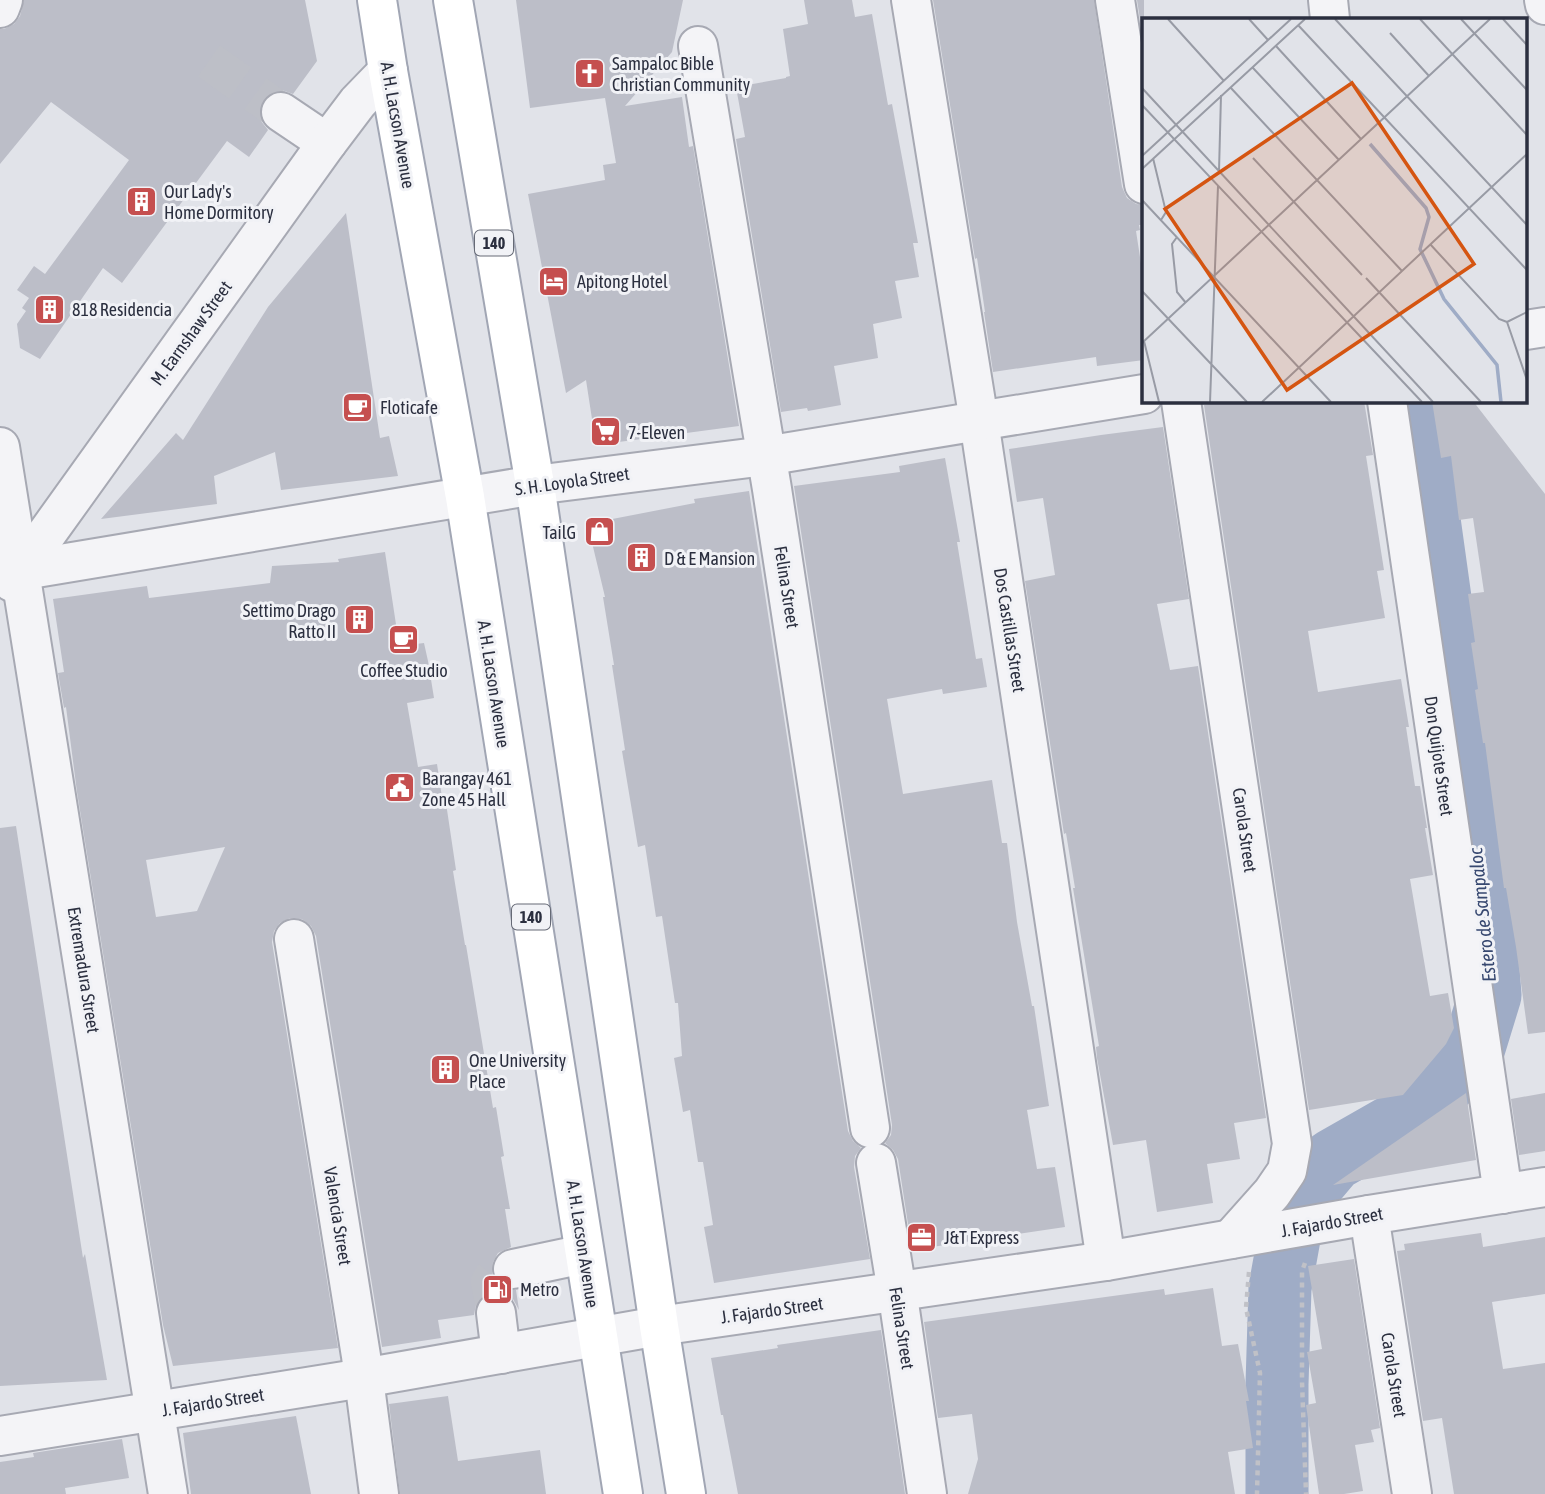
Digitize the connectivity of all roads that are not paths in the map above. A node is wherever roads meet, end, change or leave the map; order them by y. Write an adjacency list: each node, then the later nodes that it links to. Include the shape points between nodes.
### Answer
1 (3, 0): 7 (street)
2 (377, 0): 10 (main road, A. H. Lacson Avenue / 140)
3 (453, 0): 20 (main road, 140)
4 (911, 0): 17 (street, Dos Castillas Street)
5 (1115, 0): 13 (street)
6 (1328, 0): 8 (street)
7 (0, 8)
8 (1331, 18)
9 (698, 47): 19 (street, Felina Street)
10 (388, 71): 12 (street, M. Earnshaw Street); 21 (main road, A. H. Lacson Avenue / 140)
11 (281, 112): 12 (street)
12 (327, 143): 22 (street, M. Earnshaw Street)
13 (1142, 171)
14 (1142, 394): 17 (street, S. H. Loyola Street)
15 (1181, 402): 27 (street, Carola Street, via 1292,1144 1287,1171)
16 (1387, 402): 25 (street, Don Quijote Street)
17 (979, 421): 19 (street, S. H. Loyola Street); 29 (street, Dos Castillas Street)
18 (0, 447): 22 (street, Extremadura Street)
19 (765, 456): 20 (street, S. H. Loyola Street); 31 (street, Felina Street)
20 (535, 485): 21 (street, S. H. Loyola Street); 33 (main road, 140)
21 (465, 496): 22 (street, S. H. Loyola Street); 28 (main road, A. H. Lacson Avenue / 140)
22 (7, 582): 37 (street, Extremadura Street)
23 (294, 939): 36 (street, Valencia Street)
24 (1545, 1187): 25 (street, J. Fajardo Street)
25 (1503, 1194): 26 (street, J. Fajardo Street)
26 (1369, 1215): 27 (street, J. Fajardo Street); 44 (street, Carola Street)
27 (1249, 1236): 29 (street, J. Fajardo Street)
28 (584, 1254): 30 (street); 34 (main road, A. H. Lacson Avenue / 140)
29 (1106, 1261): 31 (street, J. Fajardo Street)
30 (513, 1269)
31 (897, 1293): 33 (street, J. Fajardo Street); 43 (street, Felina Street)
32 (496, 1313): 35 (street)
33 (659, 1326): 34 (street, J. Fajardo Street); 42 (main road, 140)
34 (597, 1337): 35 (street, J. Fajardo Street); 41 (main road, A. H. Lacson Avenue / 140)
35 (501, 1354): 36 (street, J. Fajardo Street)
36 (363, 1378): 37 (street, J. Fajardo Street); 40 (street, Valencia Street)
37 (155, 1411): 38 (street, J. Fajardo Street); 39 (street, Extremadura Street)
38 (0, 1436)
39 (168, 1494)
40 (379, 1494)
41 (624, 1494)
42 (686, 1494)
43 (927, 1494)
44 (1412, 1494)

